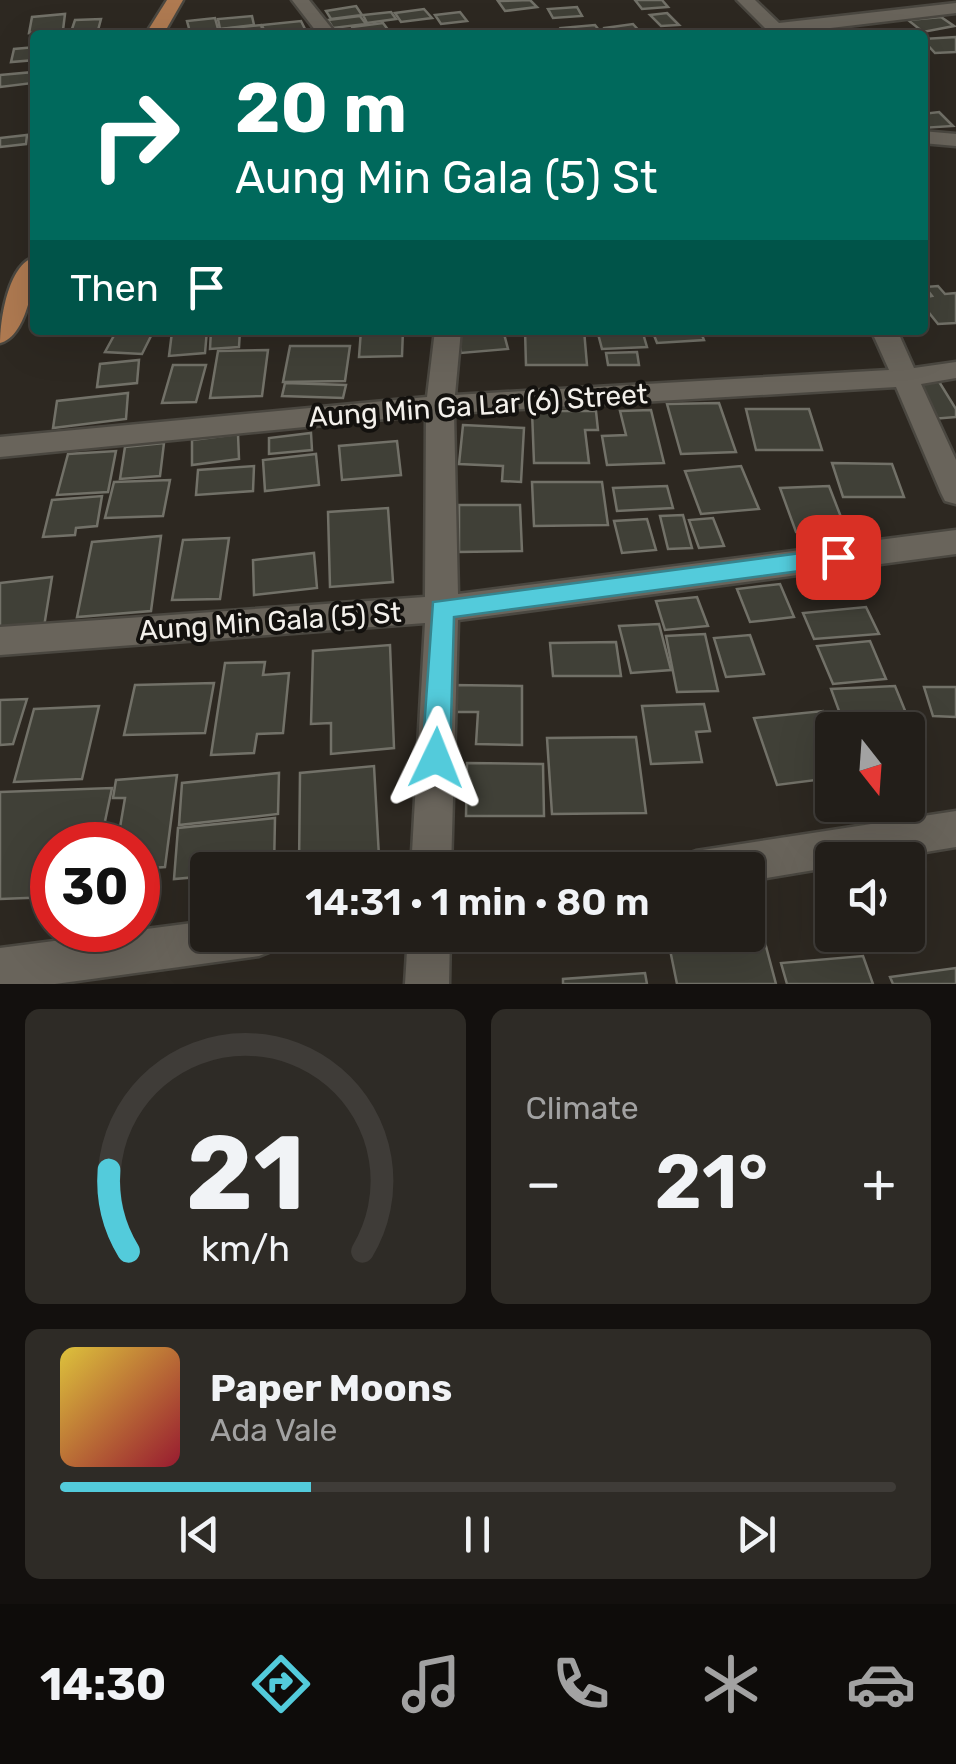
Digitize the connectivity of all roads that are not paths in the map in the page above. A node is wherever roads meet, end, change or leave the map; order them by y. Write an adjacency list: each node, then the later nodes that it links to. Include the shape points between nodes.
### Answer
1 (175, 0): 5 (main road)
2 (300, 0): 6 (street)
3 (745, 0): 7 (street)
4 (956, 8): 8 (street)
5 (157, 30)
6 (324, 30)
7 (778, 30)
8 (795, 30)
9 (928, 138): 10 (street)
10 (956, 140)
11 (24, 306): 12 (main road)
12 (0, 335)
13 (447, 335): 17 (street)
14 (886, 335): 16 (street)
15 (956, 370): 16 (street, Aung Min Ga Lar (6) Street)
16 (906, 378): 17 (street, Aung Min Ga Lar (6) Street); 19 (street)
17 (440, 405): 18 (street, Aung Min Ga Lar (6) Street); 21 (street)
18 (0, 446)
19 (956, 492)
20 (956, 542): 21 (street, Aung Min Gala (5) St)
21 (442, 609): 22 (street, Aung Min Gala (5) St); 24 (street)
22 (0, 641)
23 (956, 829): 25 (street)
24 (432, 852)
25 (765, 859)
26 (190, 944): 28 (street)
27 (428, 952): 29 (street)
28 (0, 970)
29 (427, 984)

